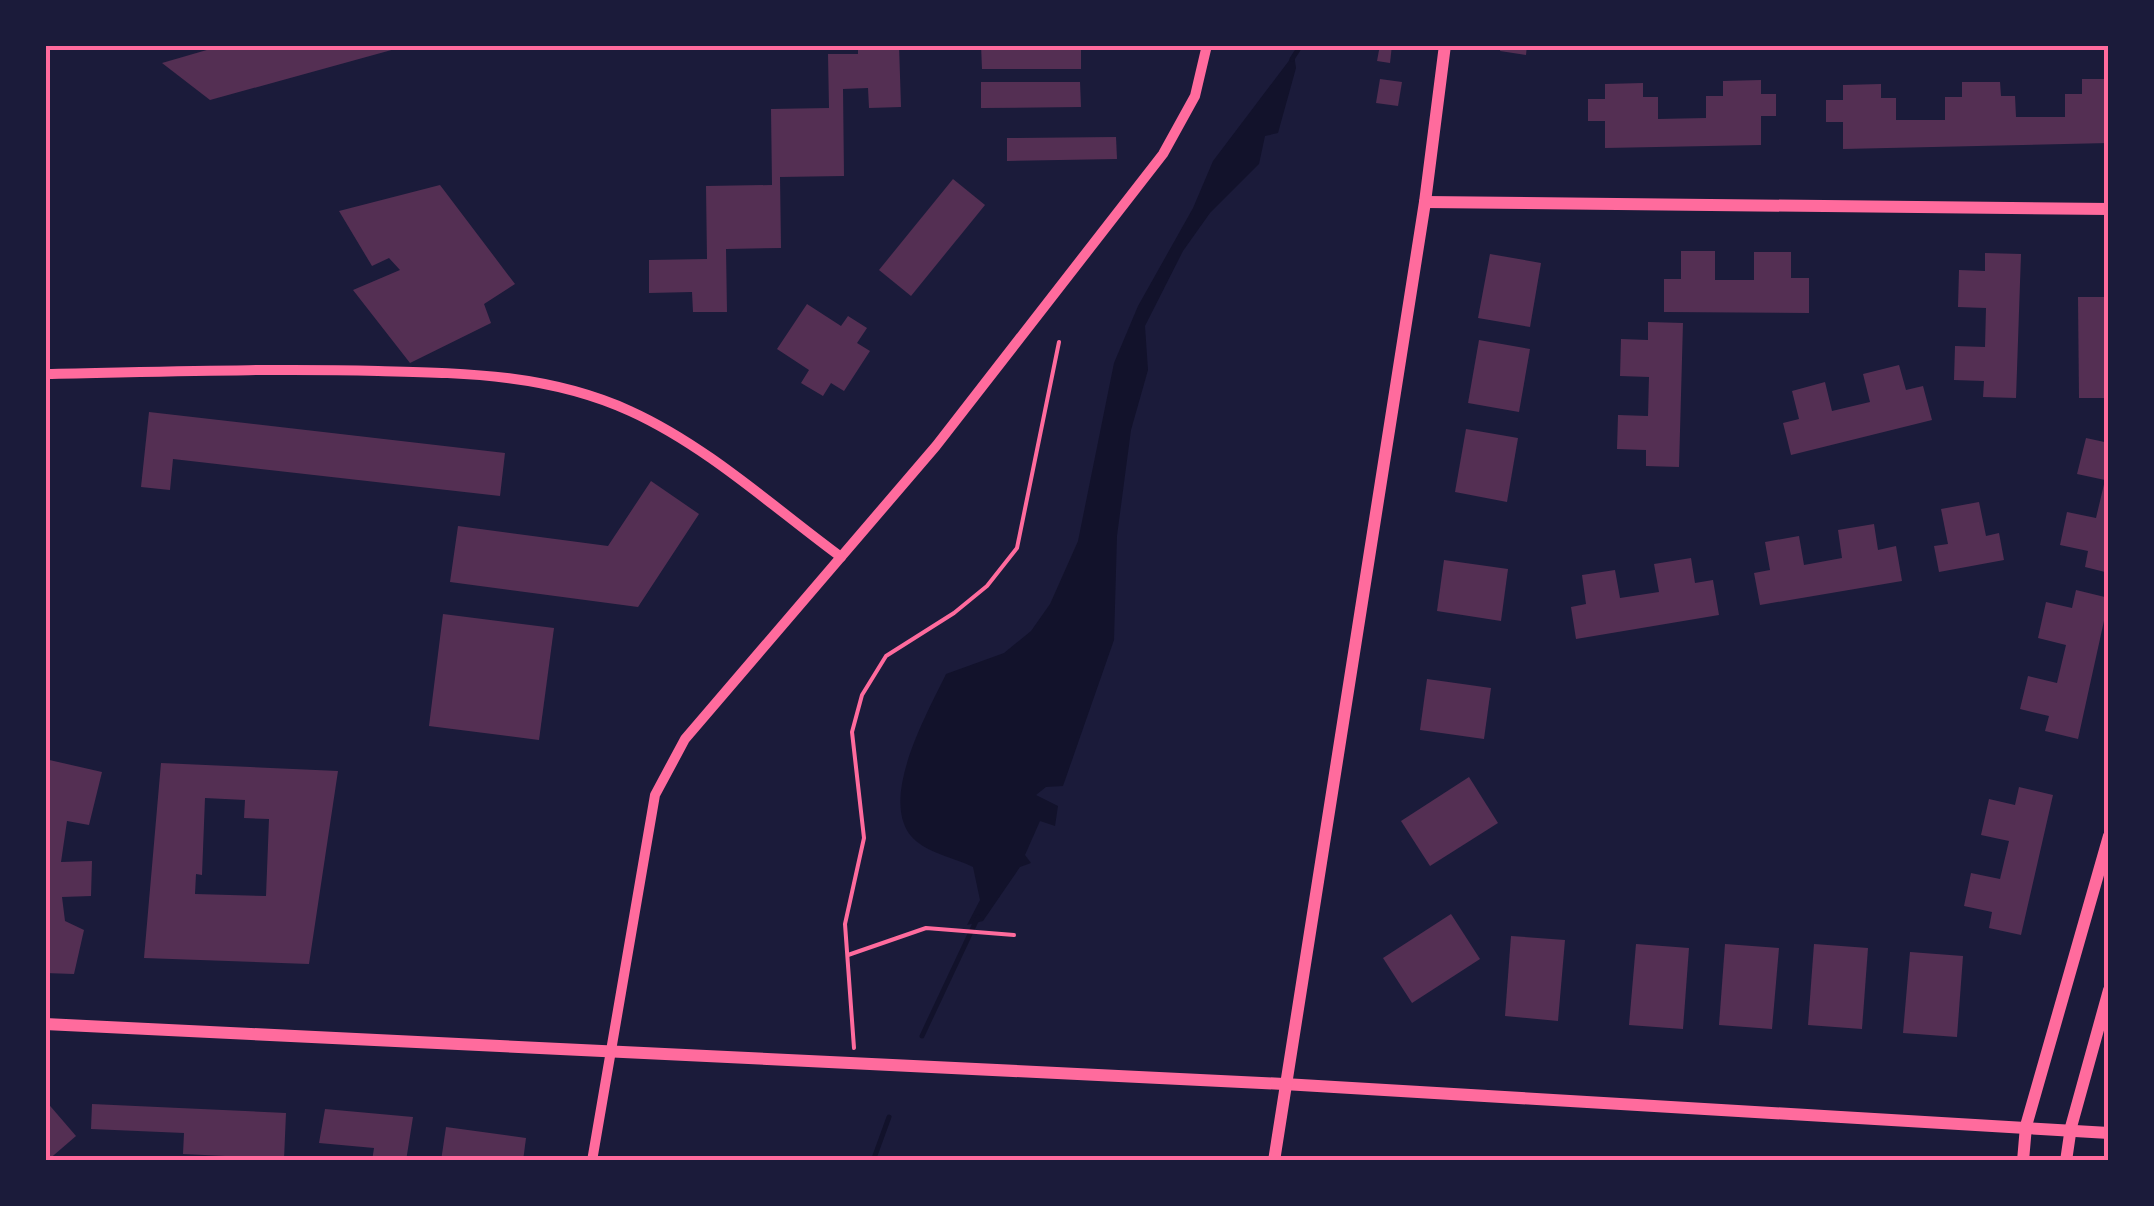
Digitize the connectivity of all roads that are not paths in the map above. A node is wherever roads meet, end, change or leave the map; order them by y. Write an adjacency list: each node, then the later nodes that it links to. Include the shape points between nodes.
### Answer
1 (1207, 45): 6 (street, via 1195,96 1163,154)
2 (1446, 45): 3 (street)
3 (1425, 202): 4 (street); 11 (street)
4 (2109, 210)
5 (45, 374): 6 (street, via 306,369 490,374 559,385 679,437)
6 (841, 557): 10 (street, via 685,738 654,795)
7 (2109, 836): 12 (street)
8 (2109, 990): 13 (street)
9 (45, 1024): 10 (street)
10 (608, 1051): 11 (street); 15 (street)
11 (1284, 1084): 12 (street); 16 (street)
12 (2026, 1126): 13 (street); 17 (street)
13 (2071, 1127): 14 (street); 18 (street)
14 (2109, 1133)
15 (592, 1161)
16 (1274, 1161)
17 (2023, 1161)
18 (2066, 1161)

